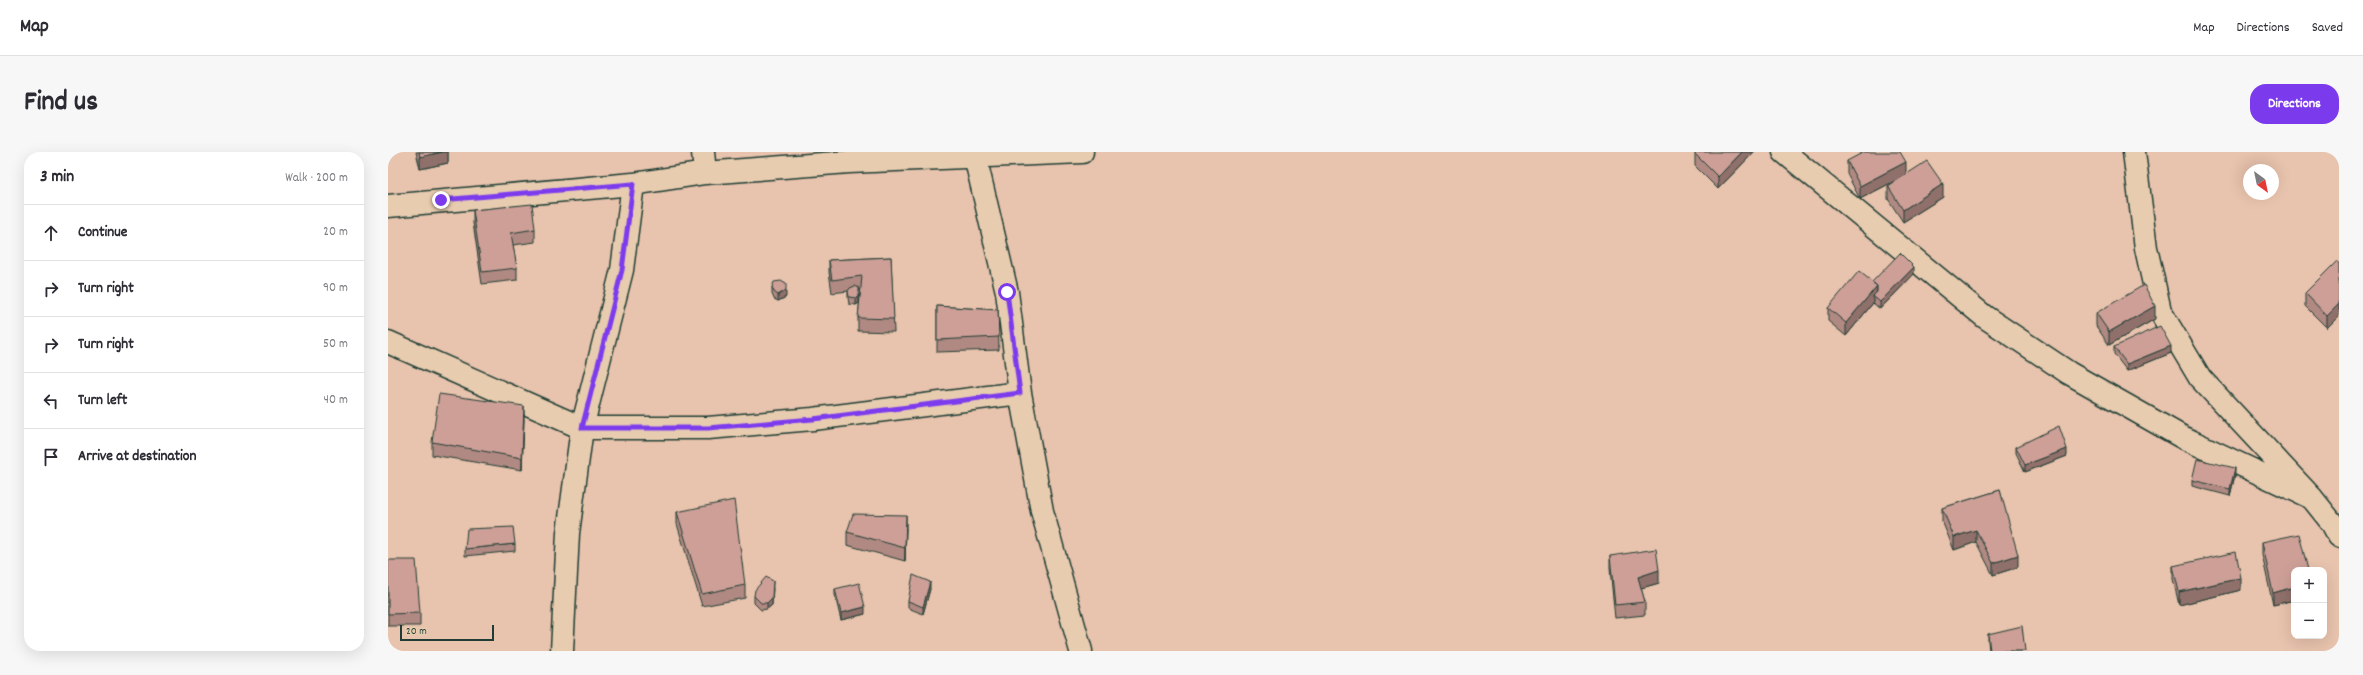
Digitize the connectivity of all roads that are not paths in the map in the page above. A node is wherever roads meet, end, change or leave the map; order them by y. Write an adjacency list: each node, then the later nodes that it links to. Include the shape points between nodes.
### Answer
1 (1082, 152): 4 (street)
2 (1784, 152): 11 (street, via 1985,317 2069,373 2182,437)
3 (2134, 152): 11 (street, via 2146,248 2160,310 2200,378)
4 (974, 154): 5 (street, via 848,162); 9 (street, via 1007,292)
5 (704, 162): 6 (street)
6 (633, 184): 7 (street); 10 (street, via 622,270)
7 (388, 206)
8 (388, 342): 10 (street)
9 (1020, 393): 10 (street, via 783,422 708,428); 14 (street, via 1042,511)
10 (582, 428): 13 (street, via 568,533)
11 (2312, 498): 12 (street)
12 (2339, 536)
13 (562, 651)
14 (1081, 651)

